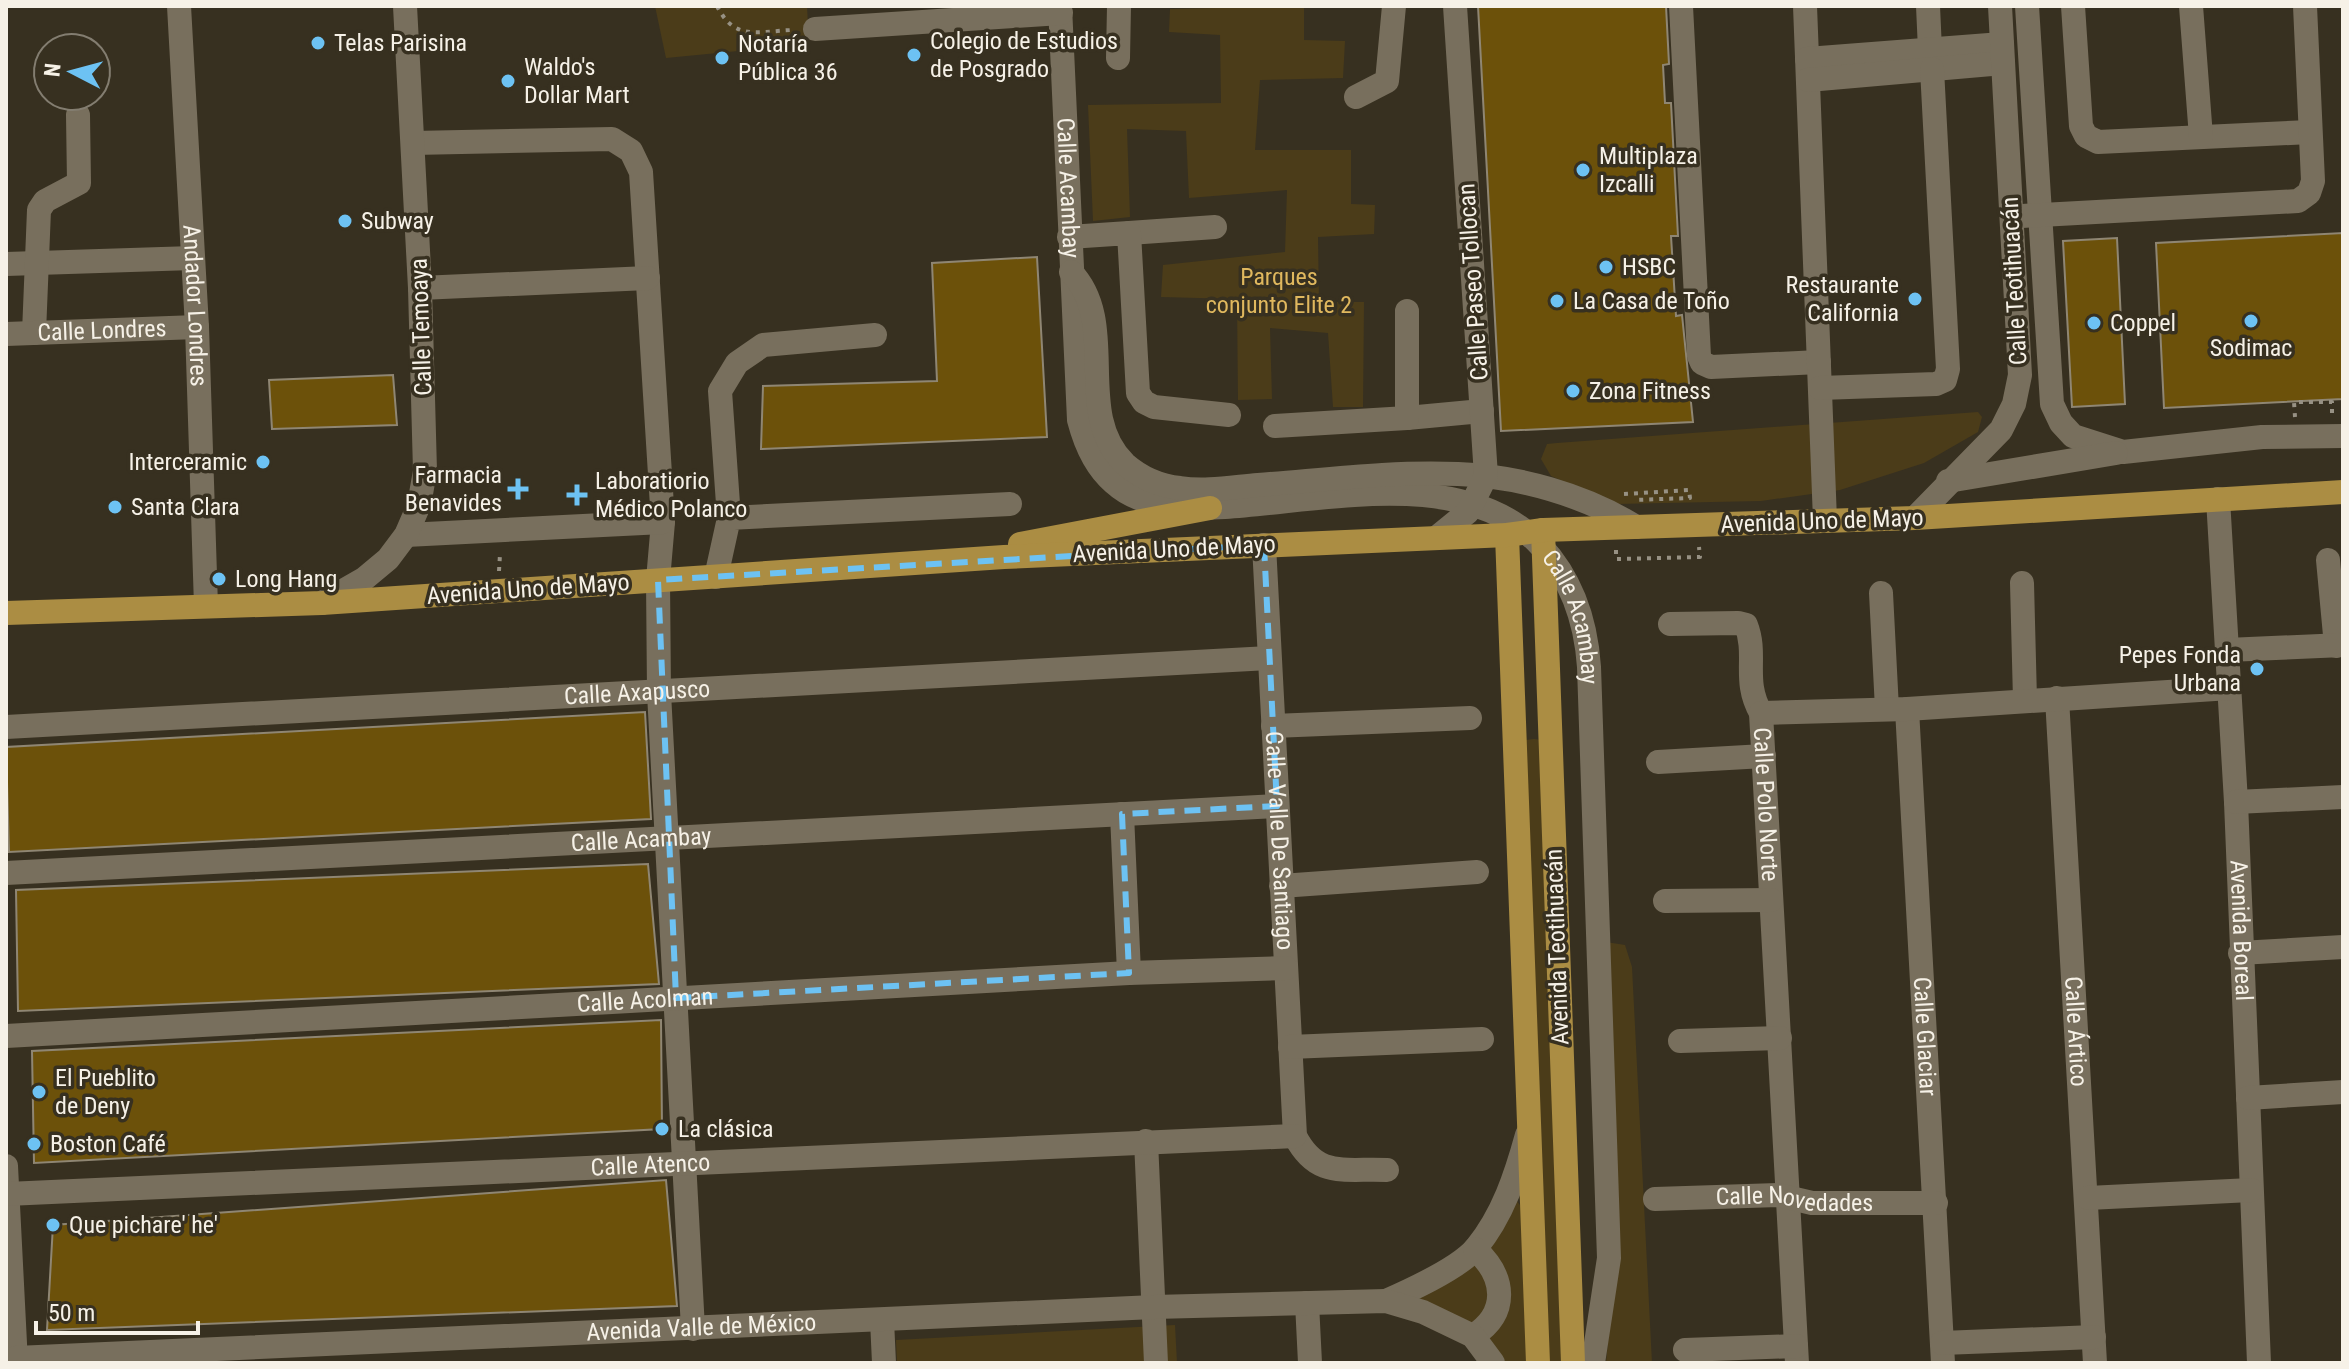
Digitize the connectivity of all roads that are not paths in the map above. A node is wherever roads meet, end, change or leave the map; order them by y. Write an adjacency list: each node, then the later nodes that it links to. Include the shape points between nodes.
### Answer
1 (179, 6): 30 (street, Andador Londres)
2 (405, 6): 24 (street, Calle Temoaya)
3 (1119, 6): 17 (street)
4 (1394, 6): 20 (street, via 1387,81)
5 (1455, 6): 43 (street, Calle Paseo Tollocan)
6 (1681, 6): 41 (street, via 1699,356 1711,367)
7 (1805, 6): 19 (street)
8 (1928, 6): 18 (street)
9 (2000, 6): 16 (street, Calle Teotihuacán)
10 (2027, 6): 25 (street, Calle Teotihuacán)
11 (2073, 6): 23 (street, via 2086,136 2098,142)
12 (2191, 6): 23 (street)
13 (2305, 6): 22 (street)
14 (1061, 10): 15 (street); 29 (street, Calle Acambay)
15 (815, 29)
16 (2002, 54): 18 (street); 26 (street, Calle Teotihuacán)
17 (1118, 58)
18 (1931, 60): 19 (street); 42 (street, via 1942,217 1945,380)
19 (1808, 70): 41 (street)
20 (1356, 97)
21 (78, 115): 31 (street, via 79,183 45,201 39,210)
22 (2310, 132): 23 (street); 25 (street, via 2313,181 2298,201)
23 (2201, 137)
24 (413, 143): 34 (street, via 612,139 631,151 641,172); 35 (street, Calle Temoaya)
25 (2038, 215): 26 (street); 48 (street, Calle Teotihuacán, via 2052,404 2073,436)
26 (2011, 217): 50 (street, Calle Teotihuacán, via 2020,375 2014,404 2001,430)
27 (1215, 227): 28 (street)
28 (1129, 233): 29 (street); 44 (street, via 1138,393 1154,407)
29 (1069, 237): 33 (street, Calle Acambay)
30 (193, 258): 31 (street); 37 (street, Andador Londres)
31 (35, 263): 32 (street); 38 (street)
32 (6, 264)
33 (1071, 272): 49 (street, Calle Acambay, via 1086,288 1092,307 1106,433 1124,463 1148,479 1193,489 1413,474); 54 (street, Calle Acambay, via 1079,420 1098,464 1116,485 1145,499)
34 (648, 278): 35 (street); 58 (street)
35 (420, 288): 61 (street, Calle Temoaya, via 425,471)
36 (1407, 311): 45 (street)
37 (197, 327): 38 (street, Calle Londres); 72 (street, Andador Londres)
38 (34, 333): 39 (street, Calle Londres)
39 (6, 334)
40 (875, 335): 55 (street, via 763,345 737,363 720,391)
41 (1819, 362): 42 (street)
42 (1820, 388): 57 (street)
43 (1482, 411): 45 (street); 49 (street, Calle Paseo Tollocan)
44 (1229, 415)
45 (1407, 418): 46 (street)
46 (1275, 426)
47 (2343, 436): 48 (street, via 2262,437)
48 (2123, 452): 50 (street)
49 (1486, 476): 59 (street, Calle Acambay, via 1594,504); 63 (street, via 1468,512)
50 (1948, 481): 56 (street, Calle Teotihuacán)
51 (2343, 492): 52 (main road, Avenida Uno de Mayo)
52 (2218, 499): 56 (main road, Avenida Uno de Mayo); 76 (street, Avenida Boreal)
53 (1010, 504): 55 (street)
54 (1210, 508): 65 (main road, via 1038,540); 144 (street, Calle Acambay, via 1400,494 1478,504 1514,521 1546,552 1574,598 1587,647 1609,1258)
55 (729, 518): 67 (street)
56 (1915, 518): 57 (main road, Avenida Uno de Mayo)
57 (1825, 520): 59 (main road, Avenida Uno de Mayo)
58 (663, 522): 61 (street); 68 (street)
59 (1625, 528): 60 (main road, Avenida Uno de Mayo)
60 (1543, 530): 62 (main road, Avenida Uno de Mayo); 87 (main road, Avenida Teotihuacán)
61 (406, 535): 71 (street, Calle Temoaya, via 364,579)
62 (1507, 535): 63 (main road, Avenida Uno de Mayo); 88 (main road, Avenida Teotihuacán)
63 (1436, 538): 64 (main road, Avenida Uno de Mayo)
64 (1264, 545): 65 (main road, Avenida Uno de Mayo); 77 (street, Calle Valle De Santiago)
65 (970, 559): 67 (main road, Avenida Uno de Mayo)
66 (2328, 560): 75 (street)
67 (716, 577): 68 (main road, Avenida Uno de Mayo)
68 (658, 580): 71 (main road, Avenida Uno de Mayo); 79 (street)
69 (2022, 583): 81 (street)
70 (1881, 593): 82 (street, Calle Glaciar)
71 (322, 603): 72 (main road, Avenida Uno de Mayo)
72 (206, 606): 73 (main road, Avenida Uno de Mayo)
73 (6, 613)
74 (1670, 624): 83 (street, via 1746,625 1750,694)
75 (2339, 646): 76 (street)
76 (2227, 650): 78 (street, Avenida Boreal)
77 (1269, 658): 79 (street, Calle Axapusco); 85 (street, Calle Valle De Santiago)
78 (2230, 688): 80 (street, Calle Polo Norte); 92 (street, Avenida Boreal)
79 (659, 693): 86 (street, Calle Axapusco); 95 (street)
80 (2057, 698): 81 (street, Calle Polo Norte); 121 (street, Calle Ártico)
81 (2025, 700): 82 (street, Calle Polo Norte)
82 (1897, 709): 83 (street, Calle Polo Norte); 124 (street, Calle Glaciar)
83 (1761, 713): 89 (street, Calle Polo Norte)
84 (1470, 718): 85 (street)
85 (1273, 726): 93 (street, Calle Valle De Santiago)
86 (6, 727)
87 (1549, 734): 88 (main road); 143 (main road, Avenida Teotihuacán)
88 (1516, 736): 113 (main road, Avenida Teotihuacán)
89 (1764, 756): 90 (street); 99 (street, Calle Polo Norte)
90 (1658, 762)
91 (2343, 797): 92 (street)
92 (2236, 802): 102 (street, Avenida Boreal)
93 (1277, 806): 94 (street, Calle Acambay); 98 (street, Calle Valle De Santiago)
94 (1122, 814): 95 (street, Calle Acambay); 104 (street)
95 (667, 840): 97 (street, Calle Acambay); 105 (street)
96 (1477, 872): 98 (street)
97 (6, 873)
98 (1281, 886): 103 (street, Calle Valle De Santiago)
99 (1771, 900): 100 (street); 107 (street, Calle Polo Norte)
100 (1665, 901)
101 (2343, 947): 102 (street)
102 (2240, 953): 112 (street, Avenida Boreal)
103 (1286, 968): 104 (street, Calle Acolman); 110 (street, Calle Valle De Santiago)
104 (1129, 973): 105 (street, Calle Acolman)
105 (676, 998): 106 (street, Calle Acolman); 116 (street)
106 (6, 1036)
107 (1780, 1038): 109 (street); 123 (street, Calle Polo Norte)
108 (1482, 1039): 110 (street)
109 (1680, 1041)
110 (1290, 1047): 114 (street, Calle Valle De Santiago)
111 (2343, 1092): 112 (street)
112 (2248, 1098): 119 (street, Avenida Boreal)
113 (1531, 1121): 125 (street, Avenida Valle de México, via 1513,1187); 142 (main road, Avenida Teotihuacán)
114 (1295, 1136): 115 (street, Calle Atenco); 118 (street, via 1305,1157 1324,1167)
115 (1146, 1141): 116 (street, Calle Atenco); 129 (street)
116 (684, 1162): 120 (street, Calle Atenco); 131 (street)
117 (6, 1166): 120 (street)
118 (1387, 1170)
119 (2251, 1190): 121 (street); 146 (street, Avenida Boreal)
120 (7, 1194): 126 (street)
121 (2088, 1198): 133 (street, Calle Ártico)
122 (1655, 1199): 123 (street, Calle Novedades)
123 (1788, 1199): 124 (street, Calle Novedades); 136 (street, Calle Polo Norte)
124 (1936, 1203): 135 (street, Calle Glaciar)
125 (1475, 1249): 127 (street, Avenida Valle de México); 132 (street, via 1490,1262 1500,1293 1489,1326)
126 (9, 1286): 137 (street)
127 (1386, 1301): 128 (street, Avenida Valle de México); 132 (street, Avenida Valle de México)
128 (1307, 1303): 129 (street, Avenida Valle de México); 140 (street)
129 (1154, 1307): 130 (street, Avenida Valle de México); 139 (street)
130 (882, 1320): 131 (street, Avenida Valle de México); 138 (street)
131 (693, 1329): 137 (street, Avenida Valle de México)
132 (1473, 1336): 141 (street, Avenida Valle de México)
133 (2094, 1337): 135 (street); 145 (street, Calle Ártico)
134 (1685, 1350): 136 (street)
135 (1943, 1353)
136 (1797, 1354)
137 (16, 1361)
138 (884, 1363)
139 (1156, 1363)
140 (1310, 1363)
141 (1493, 1363)
142 (1538, 1363)
143 (1573, 1363)
144 (1593, 1363)
145 (2095, 1363)
146 (2259, 1363)

